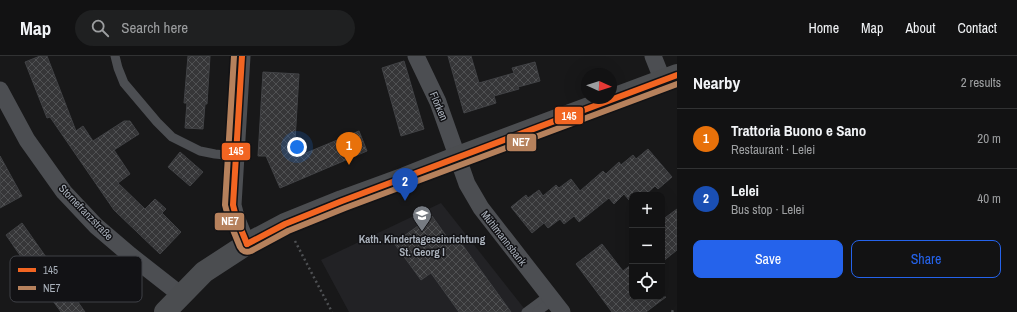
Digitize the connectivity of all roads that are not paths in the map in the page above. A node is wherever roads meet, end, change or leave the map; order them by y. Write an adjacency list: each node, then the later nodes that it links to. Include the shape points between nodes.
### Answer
1 (116, 56): 7 (lane, via 124,82 172,137 200,151)
2 (242, 56): 7 (street)
3 (416, 56): 8 (street, Flörken, via 438,102)
4 (653, 56): 5 (street)
5 (670, 78): 8 (street)
6 (0, 90): 10 (street, Stornefranzstraße, via 27,140 64,192 96,226)
7 (236, 156): 9 (street, via 233,205)
8 (458, 157): 9 (street, via 285,224); 13 (street, Mühlmannsbank, via 467,184 481,208)
9 (247, 244): 12 (street, via 204,272)
10 (132, 256)
11 (142, 264): 12 (street, Stornefranzstraße)
12 (181, 295): 14 (street)
13 (555, 302): 15 (lane); 16 (lane)
14 (164, 312)
15 (526, 312)
16 (537, 312)

